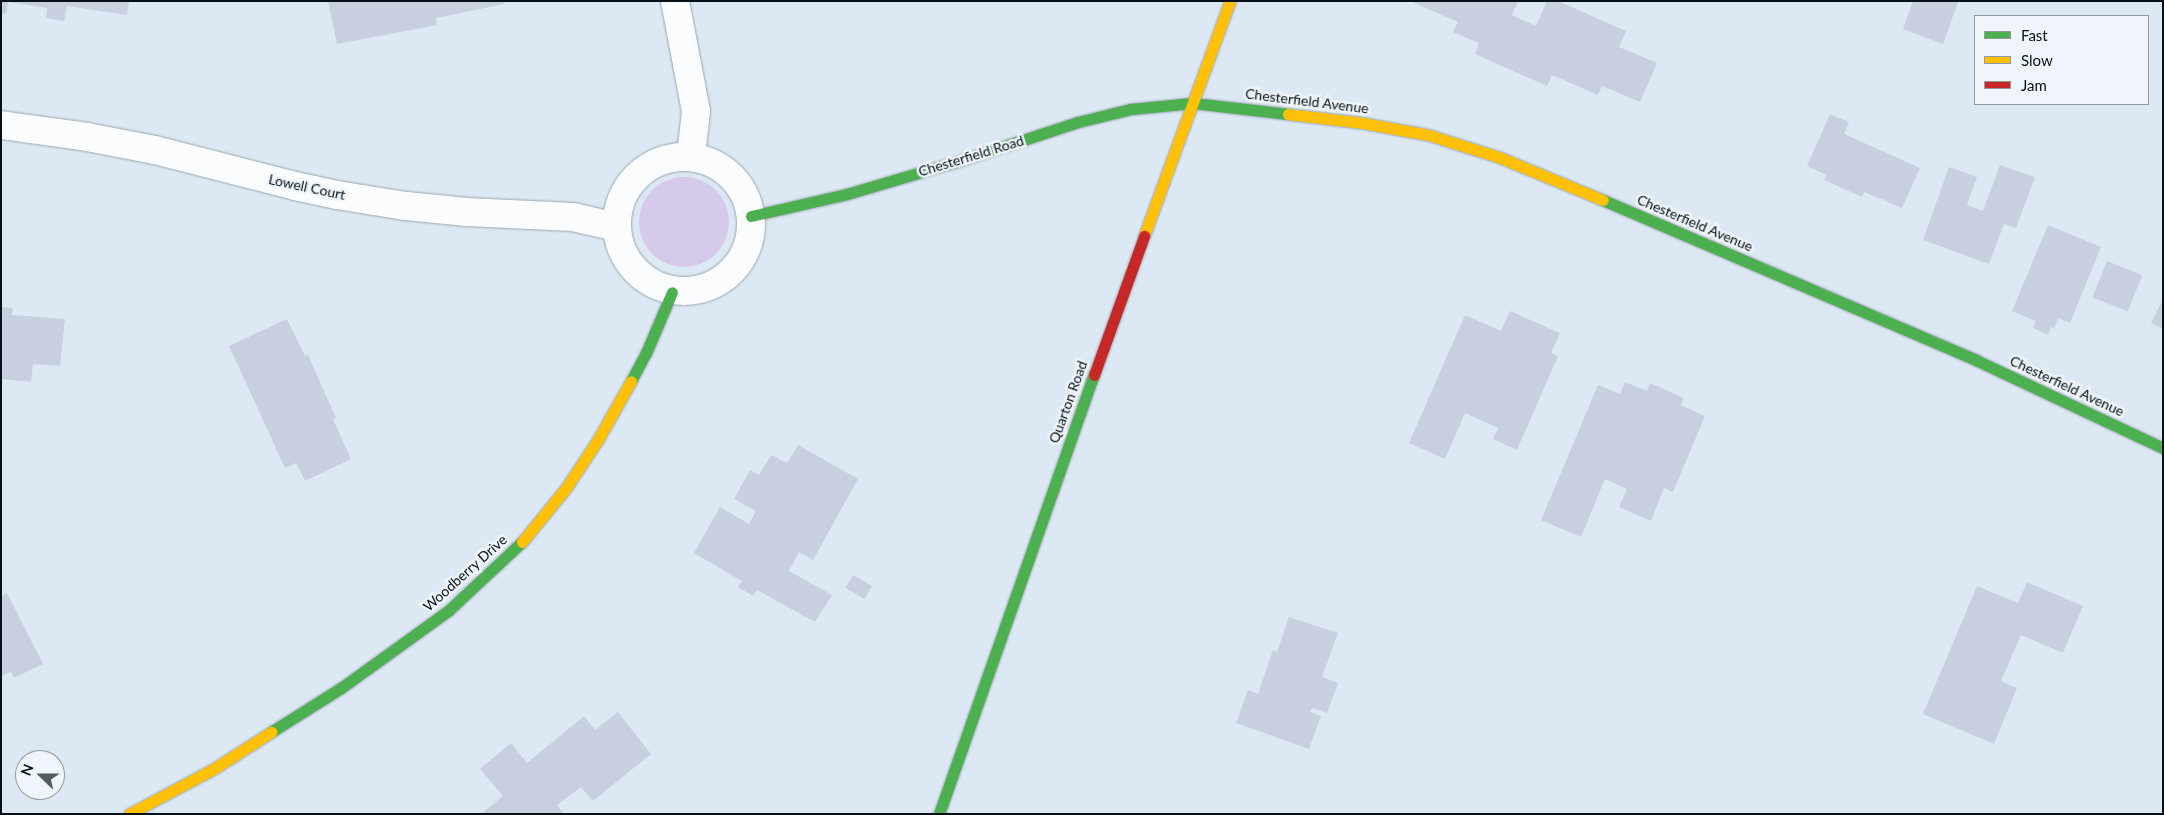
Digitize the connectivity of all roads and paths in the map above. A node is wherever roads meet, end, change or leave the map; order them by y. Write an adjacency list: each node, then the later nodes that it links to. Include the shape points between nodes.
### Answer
1 (675, 1): 5 (street, via 696,111)
2 (1230, 1): 3 (street, Quarton Road)
3 (1193, 104): 6 (street, Chesterfield Road, via 1131,109 1078,122 847,194); 9 (street, Chesterfield Avenue, via 1363,122 1429,135 1501,158 1976,360); 11 (street, Quarton Road)
4 (1, 125): 7 (street, Lowell Court, via 145,148 346,196 467,212 573,217)
5 (691, 156): 6 (street, via 720,166 735,179 746,196); 7 (street, via 660,160 642,171 627,186)
6 (751, 216): 8 (street, via 750,239 741,260 726,277 706,289)
7 (616, 226): 8 (street, via 620,246 629,264 657,287)
8 (672, 292): 10 (street, Woodberry Drive, via 646,353 599,438 566,488 526,538 448,610 341,688 215,768)
9 (2163, 448)
10 (129, 814)
11 (939, 814)

